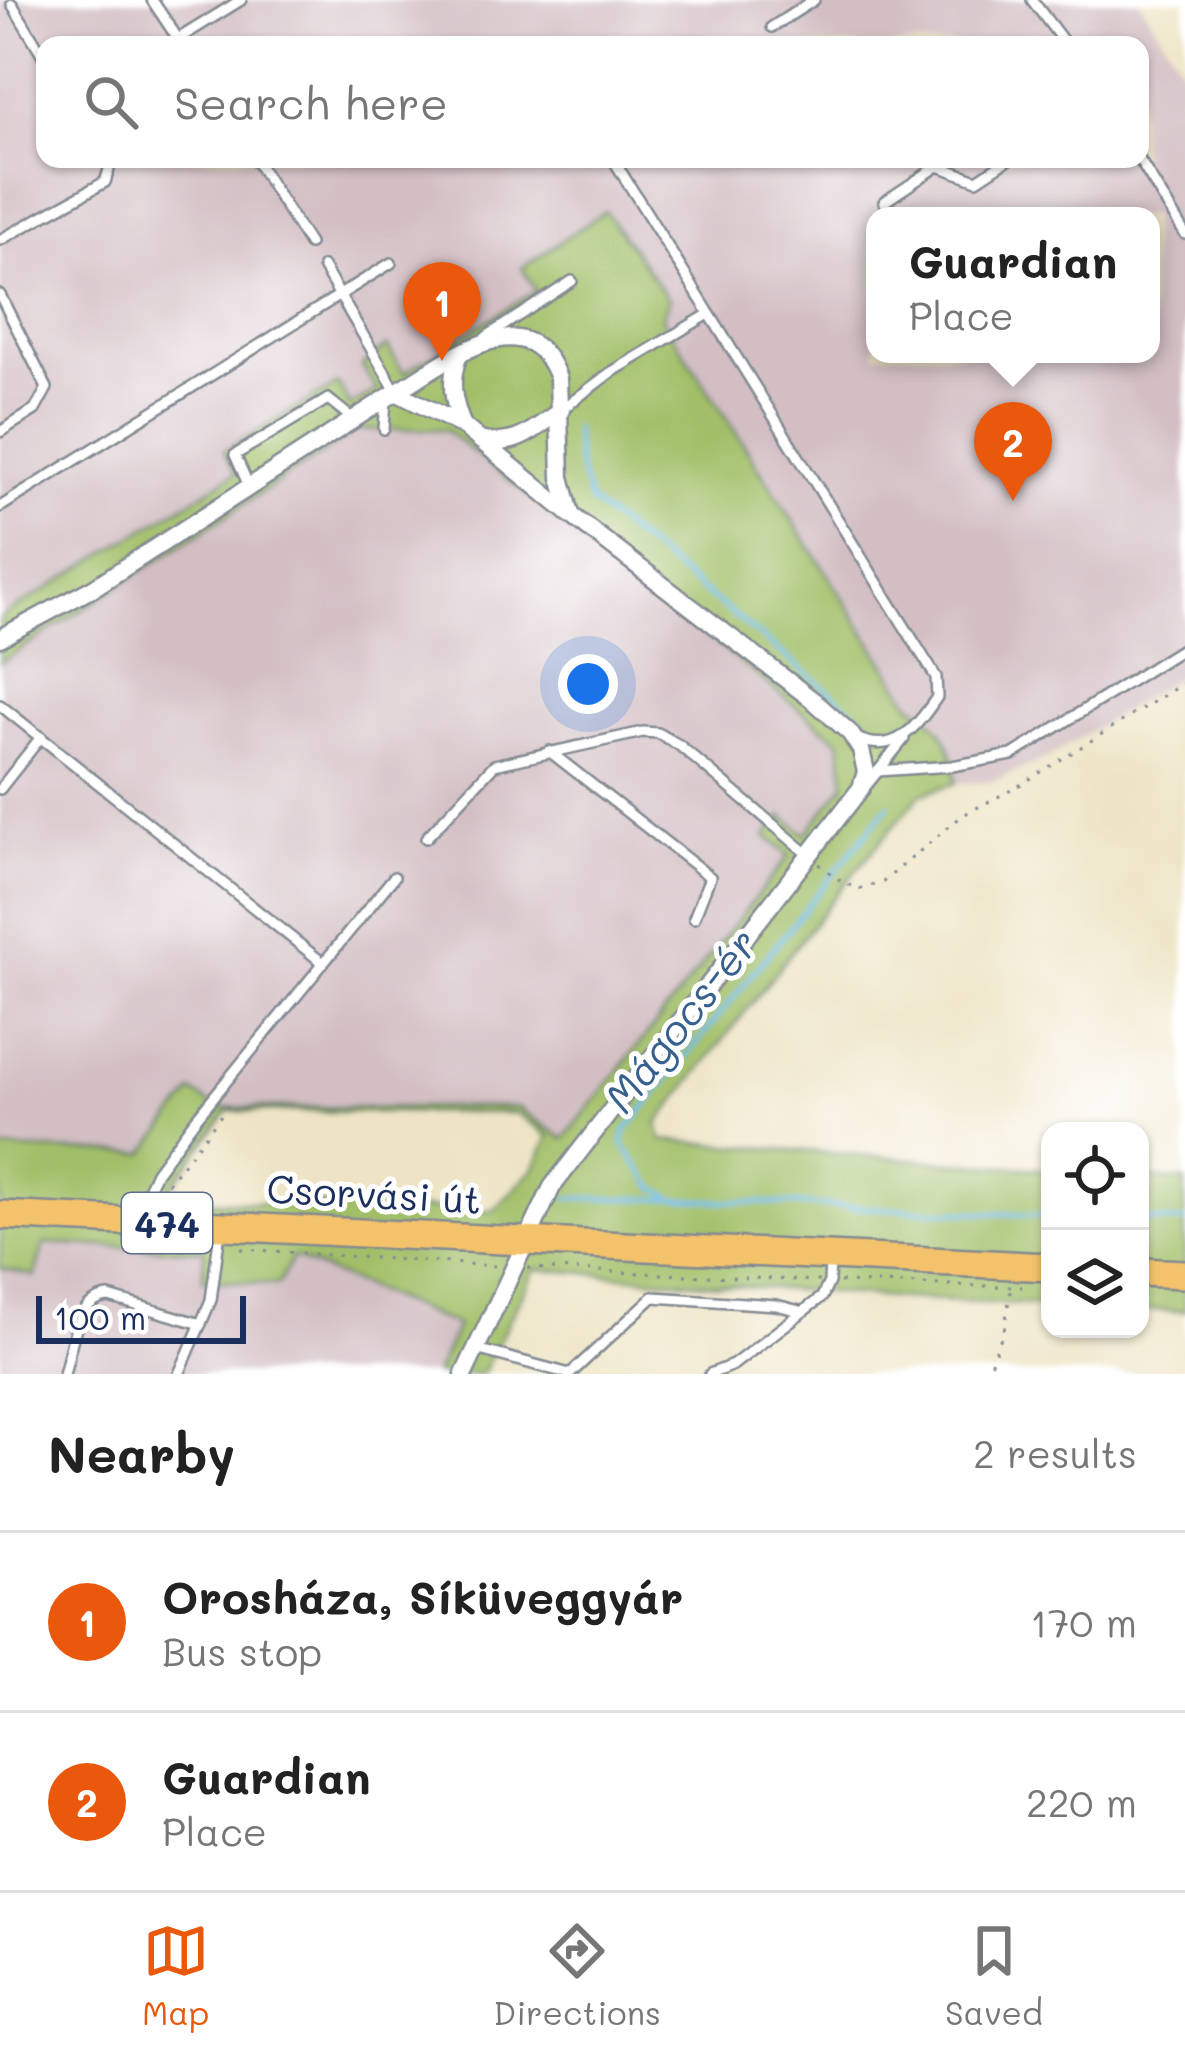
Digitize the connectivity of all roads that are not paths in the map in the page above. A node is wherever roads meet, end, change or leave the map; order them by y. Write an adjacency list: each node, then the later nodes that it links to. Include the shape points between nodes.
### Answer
1 (152, 0): 7 (lane)
2 (241, 0): 8 (lane)
3 (814, 0): 6 (lane)
4 (1032, 0): 9 (lane)
5 (12, 4): 10 (lane)
6 (772, 27)
7 (176, 36)
8 (189, 36)
9 (1059, 36)
10 (36, 44)
11 (108, 168): 20 (lane, via 105,182)
12 (261, 168): 21 (lane)
13 (619, 168): 27 (lane)
14 (935, 168): 18 (lane)
15 (944, 168): 16 (lane, via 977,180)
16 (995, 168)
17 (1145, 168): 19 (lane)
18 (884, 202)
19 (1185, 234)
20 (0, 240)
21 (309, 244)
22 (391, 263): 26 (lane)
23 (323, 266): 26 (lane)
24 (572, 281): 28 (lane)
25 (0, 295): 34 (lane, via 47,388 35,410)
26 (341, 295): 29 (lane); 37 (lane)
27 (709, 314): 30 (lane); 42 (lane, via 936,677 937,697)
28 (468, 349): 29 (street); 30 (street, via 505,337 538,349 554,366); 32 (street, via 452,384)
29 (391, 396): 31 (street); 32 (street); 33 (lane)
30 (561, 410): 35 (street, via 519,440); 38 (street, via 561,477)
31 (353, 419): 36 (street); 36 (lane, via 328,399 235,454)
32 (463, 426): 35 (street)
33 (385, 429)
34 (0, 432)
35 (481, 441): 38 (street)
36 (248, 484): 39 (street, via 93,588)
37 (0, 507)
38 (571, 515): 43 (street)
39 (0, 638)
40 (1185, 647): 46 (lane, via 1012,755)
41 (0, 704): 44 (lane)
42 (911, 730): 43 (lane, via 884,745); 46 (lane)
43 (850, 733): 48 (street, via 866,767)
44 (41, 737): 47 (lane); 53 (lane)
45 (548, 751): 49 (lane, via 494,765); 50 (lane, via 658,733); 52 (lane, via 710,877)
46 (878, 771): 48 (lane)
47 (0, 789)
48 (851, 804): 50 (street)
49 (426, 838)
50 (811, 857): 57 (street, via 552,1187)
51 (394, 877): 53 (lane)
52 (694, 918)
53 (323, 963): 54 (lane, via 156,1172)
54 (137, 1212): 55 (main road, Csorvási út / 474); 56 (main road, Csorvási út / 474)
55 (0, 1215)
56 (219, 1236): 57 (main road, Csorvási út / 474); 63 (lane)
57 (530, 1240): 58 (main road, 474); 64 (street)
58 (829, 1268): 61 (main road, 474); 62 (lane, via 822,1297)
59 (1149, 1272): 60 (main road)
60 (1185, 1274)
61 (1041, 1275)
62 (800, 1311): 68 (lane, via 653,1297); 69 (lane)
63 (201, 1324): 65 (lane, via 97,1298 83,1312); 66 (lane)
64 (476, 1349): 67 (street); 68 (lane)
65 (64, 1374)
66 (179, 1374)
67 (464, 1374)
68 (570, 1374)
69 (710, 1374)

